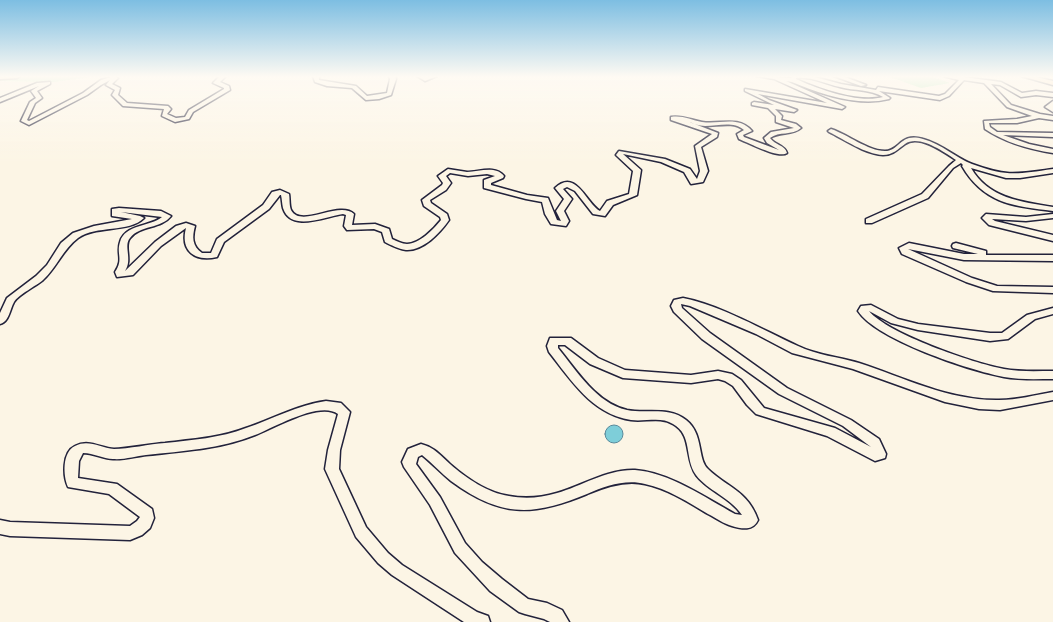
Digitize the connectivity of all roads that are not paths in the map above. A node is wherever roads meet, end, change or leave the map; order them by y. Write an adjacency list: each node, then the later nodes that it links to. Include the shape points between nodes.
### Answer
1 (32, 105): 2 (street, via 24,121 29,122)
2 (63, 105)
3 (126, 105): 4 (street, via 166,107 168,109 164,114 179,120 187,118 191,111)
4 (201, 105)
5 (759, 105): 10 (street)
6 (778, 105): 10 (street, via 794,110)
7 (832, 105): 8 (street, via 842,107)
8 (838, 105)
9 (1008, 105): 11 (street)
10 (770, 107): 29 (street, via 779,116 778,121 798,128 767,138 769,142 784,150 784,153 741,138 740,134 749,131 742,125 725,122 704,124 673,118 715,133 715,136 698,146 704,171 700,180 694,182 687,171 663,160 621,152 619,156 637,170 633,195 610,203 602,214 597,214 592,211 579,191 569,185 563,186 559,188 568,199 560,211 565,221 563,224 554,222 546,200 487,186 487,182 500,176 499,174 448,171 442,176 447,182 446,186 426,200 427,204 444,216 445,220 439,228 412,247 404,247 388,240 386,231 380,227 350,228 350,214 346,211 309,219 295,217 287,209 286,194 280,192 220,241 214,255 200,256 192,249 188,239 191,226 186,225 165,238 124,276 120,275 120,272 125,262 125,239 130,233 161,221 166,216 161,212 119,210 115,214 140,218 130,223 86,230 72,237 40,278 10,300)
11 (1040, 116): 12 (street); 14 (street, via 1017,121 986,122 987,128)
12 (1053, 118)
13 (831, 131): 17 (street, via 882,153 897,149 906,140 914,139 928,143)
14 (993, 132): 15 (street); 16 (street, via 1019,144)
15 (1053, 135)
16 (1053, 151)
17 (960, 160): 18 (street); 22 (street, via 925,196)
18 (969, 165): 19 (street, via 1012,177); 20 (street, via 966,167 980,188 989,194 1018,204)
19 (1053, 171)
20 (1053, 209)
21 (1053, 216): 23 (street, via 1026,219 989,216 986,218 992,223)
22 (869, 221)
23 (1053, 238)
24 (956, 246): 25 (street)
25 (1000, 258): 26 (street); 27 (street, via 956,256 908,246 903,248 905,252 916,257 996,289)
26 (1053, 258)
27 (1053, 290)
28 (1053, 311): 30 (street, via 1031,317 1004,336 990,337 918,327 895,321 871,308 863,309 870,320 906,339 975,365 1014,375)
29 (0, 321)
30 (1053, 375)
31 (1053, 396): 34 (street, via 1000,405 946,398 856,366 796,350 693,304 683,300 677,302 678,310 706,336 783,392 847,422 870,439 880,451 880,454 874,456 831,432 760,411 737,383 728,377 718,375 691,379 623,374 594,362 567,341 554,341 553,349 588,390 608,408 627,414 671,416 684,425 694,441 701,471 742,502 750,513 751,520 742,523 733,520 655,480 635,476 608,481 544,505 507,502 483,492 450,472 425,450 413,453 409,462 411,467 435,501 460,548 496,585 524,606 547,611)
32 (0, 527): 33 (street, via 16,530 130,533 140,528 147,519 147,514 112,488 73,482 70,474 77,451 89,447 114,454 232,439 304,410 336,407 344,412 332,469 360,532 382,558 397,570)
33 (482, 622)
34 (561, 622)

